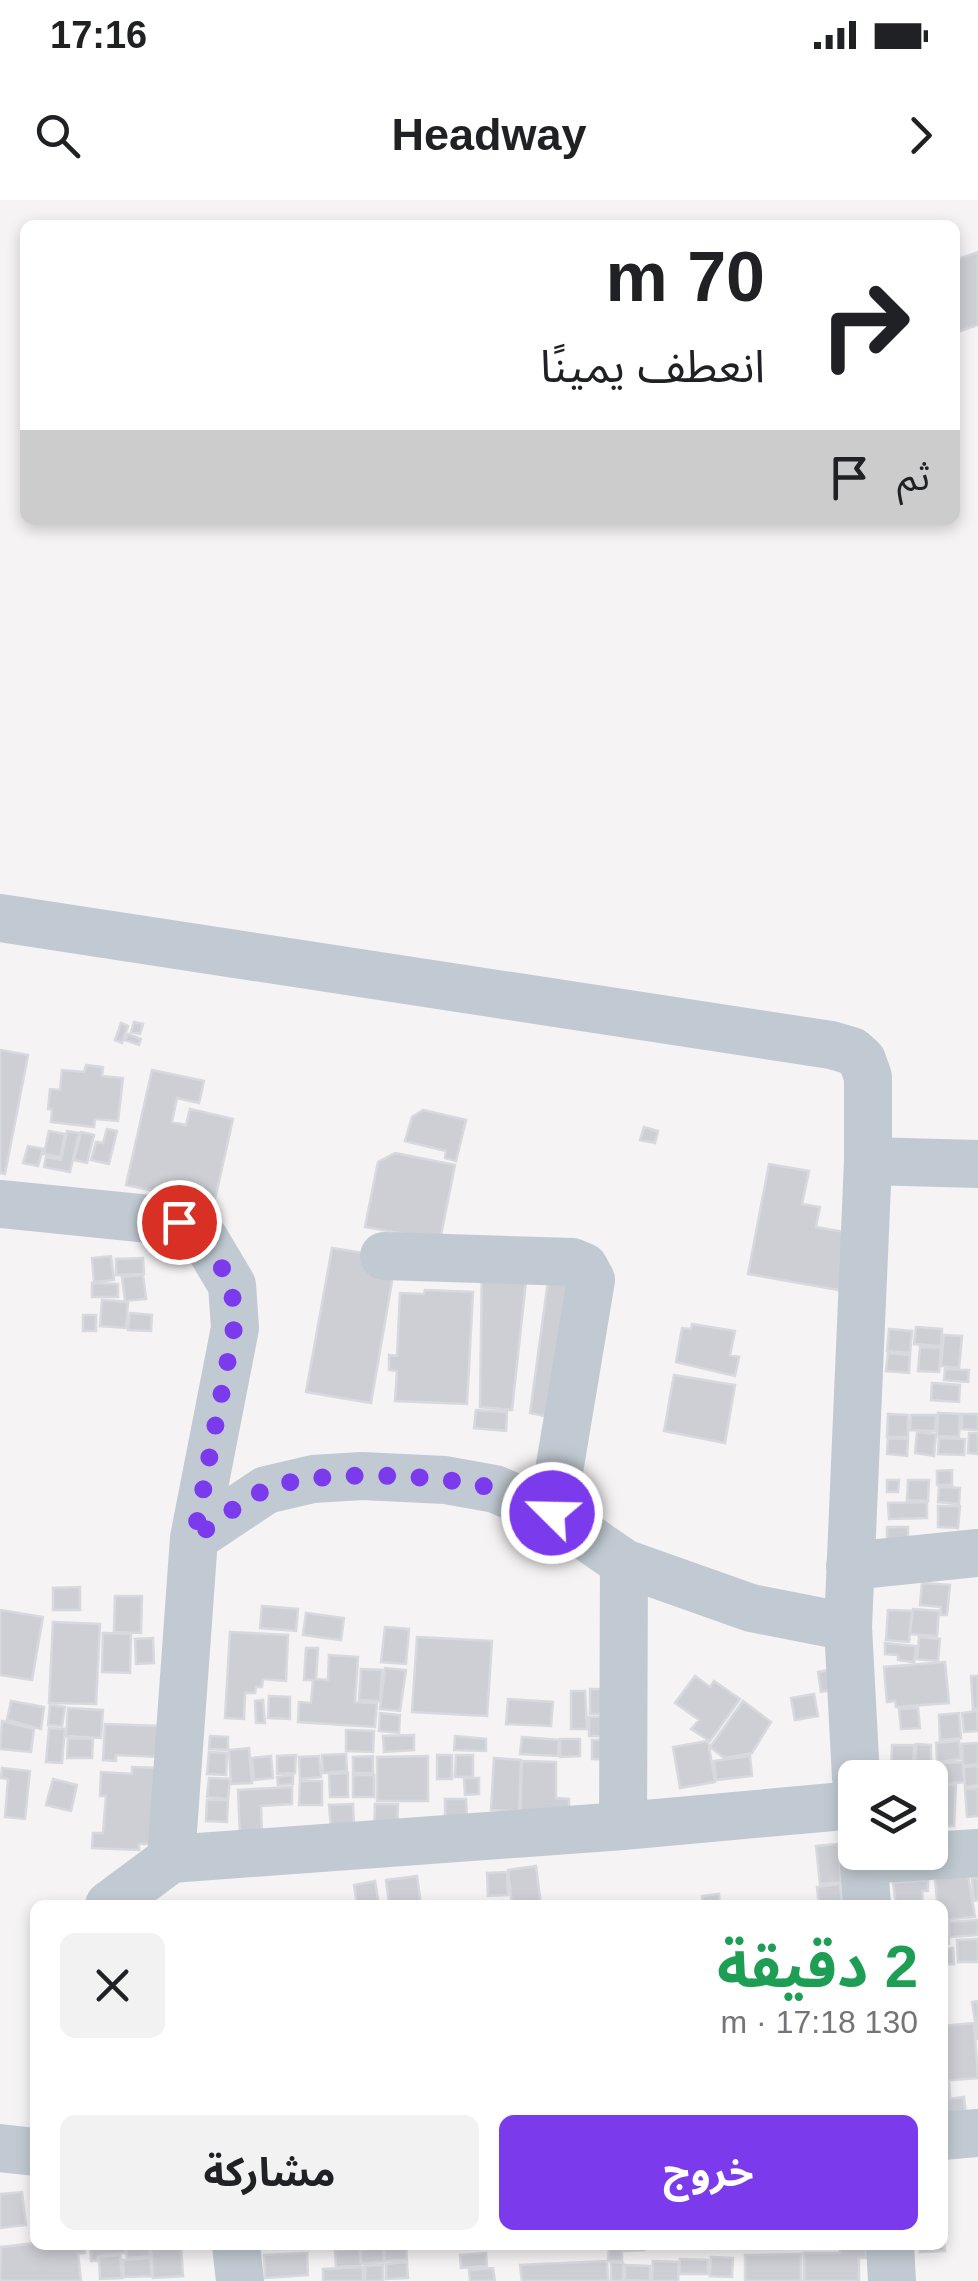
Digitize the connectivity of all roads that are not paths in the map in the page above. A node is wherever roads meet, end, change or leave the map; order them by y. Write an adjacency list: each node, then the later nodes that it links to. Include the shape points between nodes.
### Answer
1 (0, 918): 2 (street, via 832,1044 852,1050 868,1077)
2 (868, 1161): 3 (street); 10 (street)
3 (978, 1164)
4 (0, 1204): 7 (street, via 179,1222 204,1238 220,1263 232,1285 234,1328)
5 (384, 1256): 6 (street, via 584,1267 591,1280)
6 (552, 1513): 7 (street, via 495,1489 445,1480 313,1479 266,1490); 9 (street)
7 (194, 1538): 16 (street)
8 (978, 1553): 10 (street)
9 (624, 1562): 11 (street, via 751,1608); 14 (street)
10 (850, 1566): 11 (street)
11 (848, 1627): 12 (street)
12 (855, 1760)
13 (838, 1807): 14 (street)
14 (624, 1826): 16 (street)
15 (978, 1853): 17 (street)
16 (170, 1859): 18 (street)
17 (864, 1873)
18 (116, 1900)
19 (978, 2134): 20 (street)
20 (948, 2136)
21 (0, 2148): 22 (street)
22 (30, 2151)
23 (237, 2250): 25 (street)
24 (890, 2250): 26 (street)
25 (240, 2281)
26 (892, 2281)

